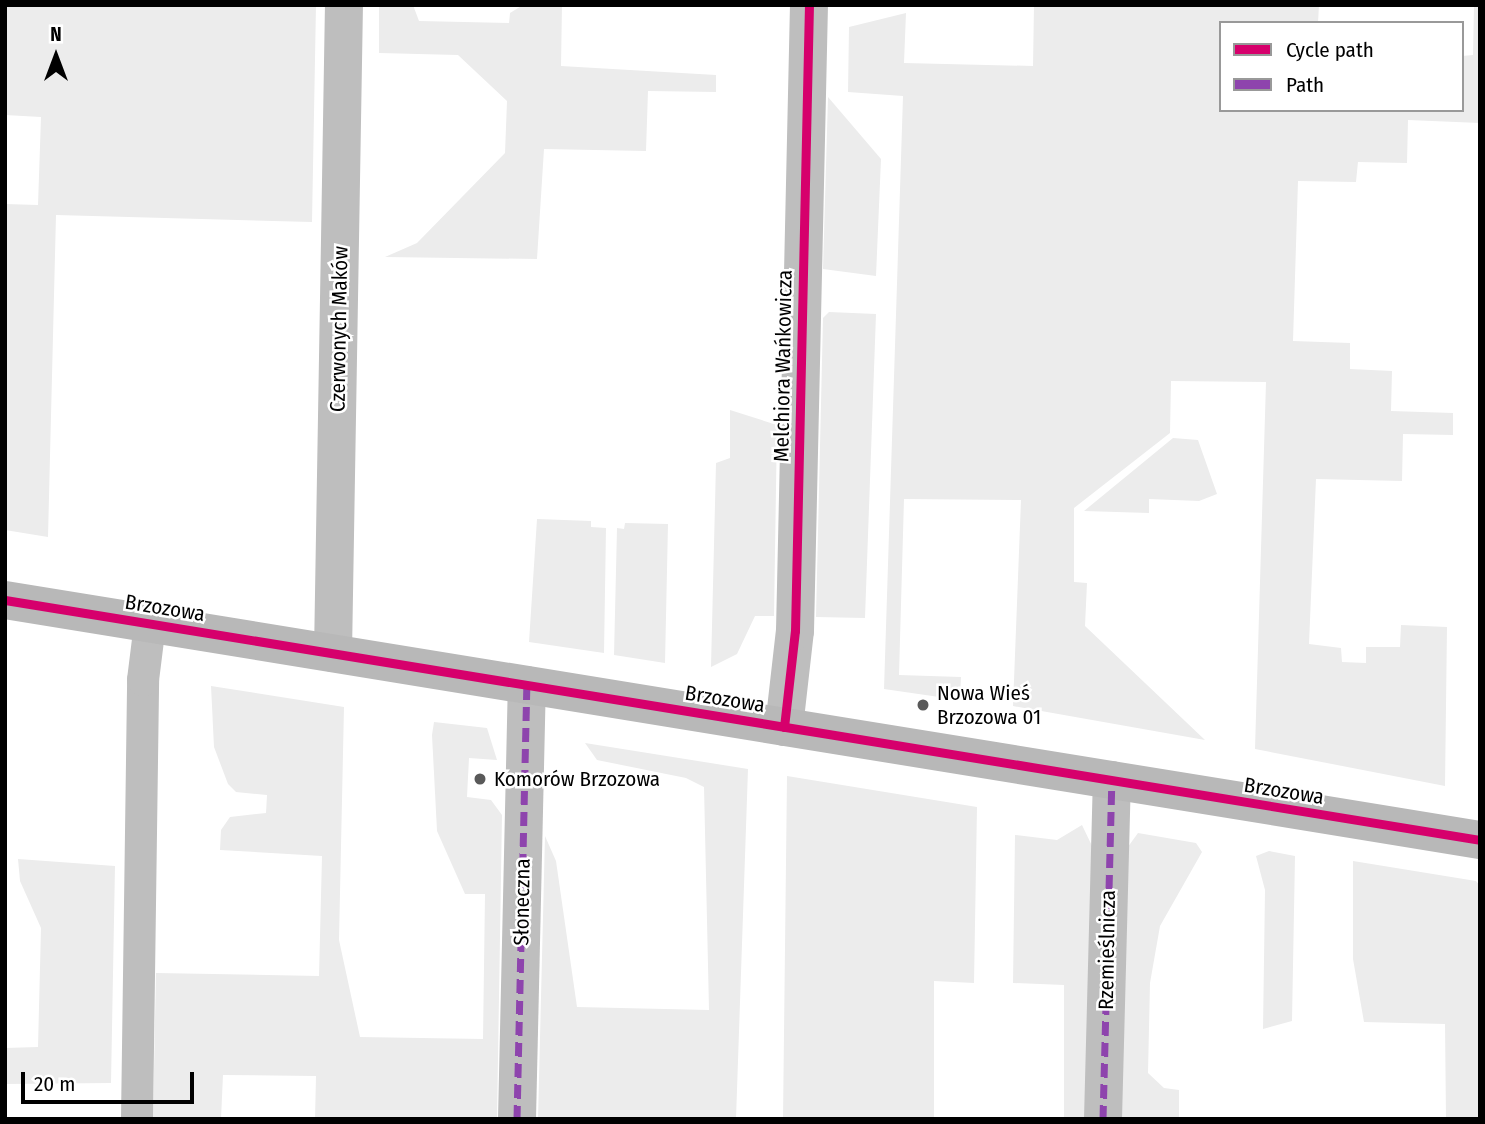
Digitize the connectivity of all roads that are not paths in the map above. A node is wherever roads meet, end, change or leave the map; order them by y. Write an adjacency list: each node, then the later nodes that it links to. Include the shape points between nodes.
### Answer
1 (344, 5): 5 (street, Czerwonych Maków)
2 (809, 5): 7 (street, Melchiora Wańkowicza, via 795,631)
3 (5, 600): 4 (street, Brzozowa)
4 (150, 624): 5 (street, Brzozowa); 10 (lane, via 143,680)
5 (333, 653): 6 (street, Brzozowa)
6 (527, 685): 7 (street, Brzozowa); 11 (street, Słoneczna)
7 (784, 727): 8 (street, Brzozowa)
8 (1112, 780): 9 (street, Brzozowa); 12 (street, Rzemieślnicza)
9 (1480, 840)
10 (136, 1119)
11 (517, 1119)
12 (1103, 1119)

